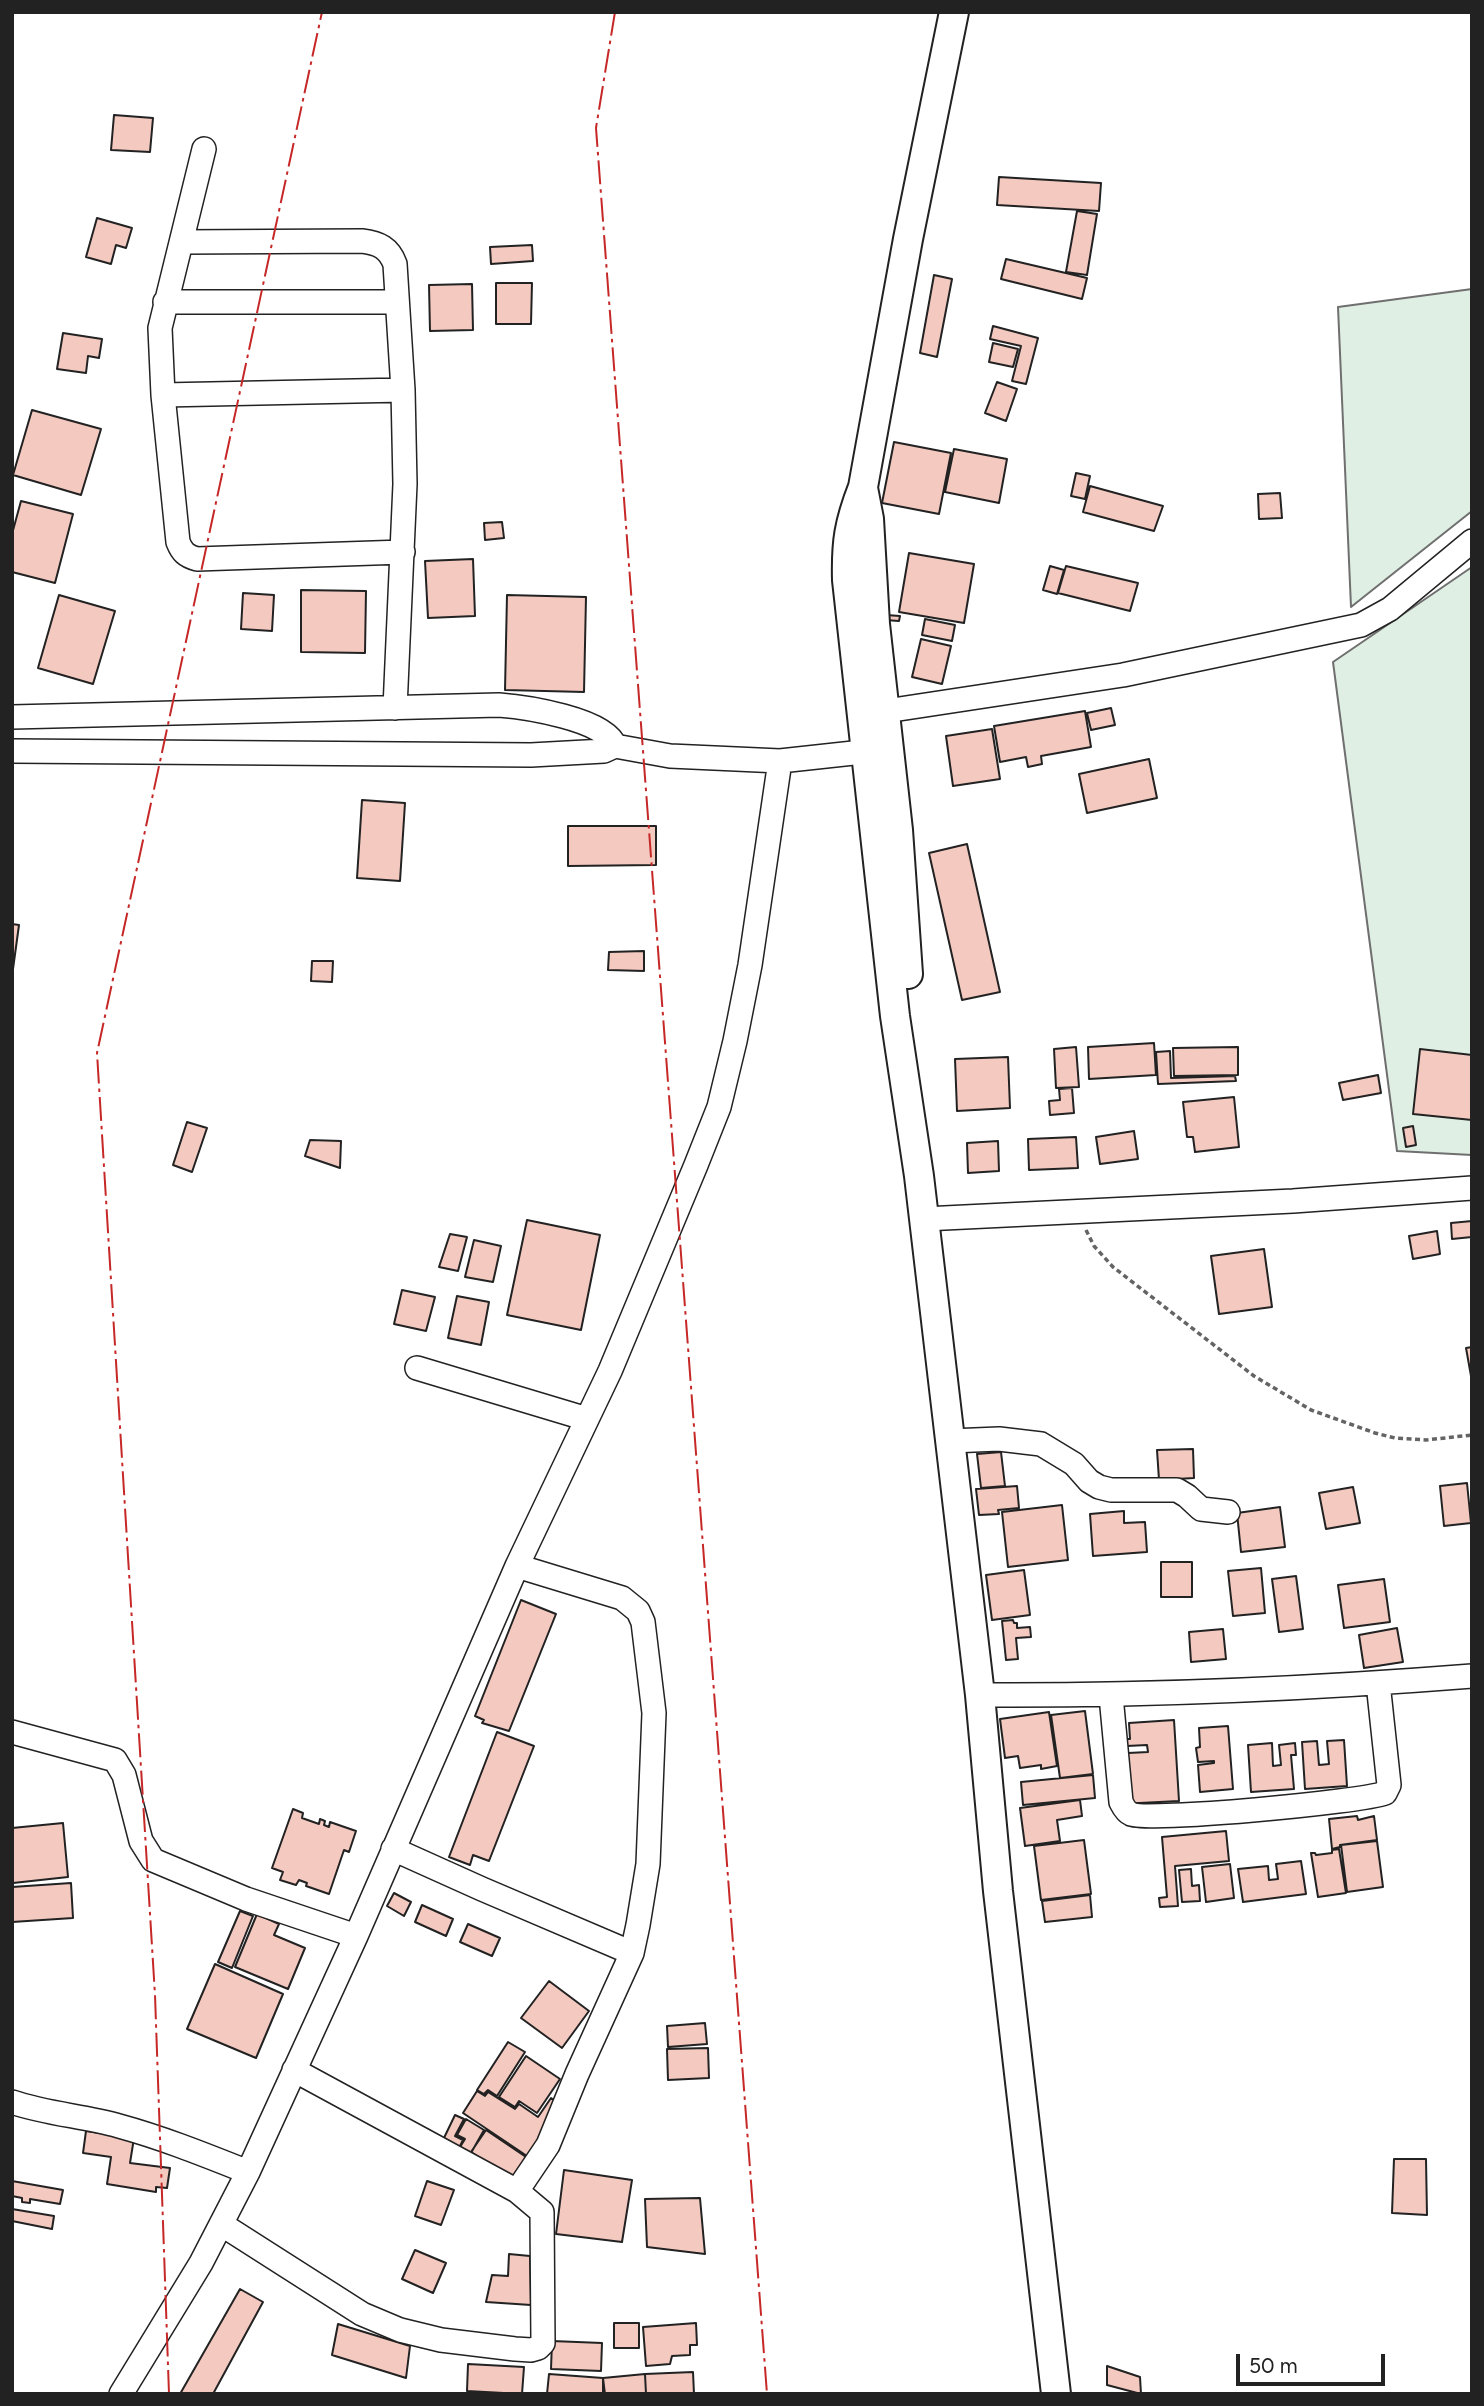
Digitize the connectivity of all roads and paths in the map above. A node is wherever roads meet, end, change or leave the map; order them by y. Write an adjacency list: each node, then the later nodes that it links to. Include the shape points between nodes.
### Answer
1 (939, 12): 9 (main road, via 854,466)
2 (954, 12): 9 (main road)
3 (204, 149): 4 (street)
4 (182, 242): 5 (street); 6 (street, via 375,243 390,252 395,264)
5 (165, 302): 6 (street); 8 (street, via 160,337)
6 (396, 302): 7 (street)
7 (403, 390): 8 (street); 11 (street)
8 (163, 396): 11 (street, via 178,542 188,557)
9 (863, 488): 13 (main road); 16 (main road, via 851,519 847,563 853,648)
10 (1472, 541): 13 (street, via 1390,609 1362,625 1123,676)
11 (403, 552): 12 (street)
12 (395, 708): 14 (street); 15 (street, via 527,708 590,726 610,736)
13 (886, 711): 16 (main road)
14 (24, 717): 18 (street)
15 (615, 746): 18 (street, via 604,751 531,755); 19 (street, via 670,756)
16 (878, 750): 19 (street); 22 (main road, via 898,1038)
17 (12, 751): 18 (street)
18 (37, 751)
19 (780, 761): 24 (street, via 750,965 719,1107)
20 (1472, 1188): 21 (street)
21 (1079, 1211): 22 (street); 25 (path, via 1094,1246 1113,1267 1291,1400 1395,1438)
22 (924, 1219): 26 (main road)
23 (417, 1368): 24 (street)
24 (587, 1419): 28 (street)
25 (1472, 1436)
26 (950, 1441): 27 (street, via 999,1439 1041,1444 1074,1464 1099,1487 1177,1490 1201,1509); 31 (main road)
27 (1228, 1512)
28 (517, 1566): 34 (street); 36 (street, via 622,1598 643,1622 654,1713 648,1864)
29 (1472, 1676): 30 (street)
30 (1378, 1683): 32 (street); 32 (street, via 1389,1785 1385,1793 1333,1803 1188,1814 1134,1815 1121,1802)
31 (980, 1695): 32 (street); 43 (main road)
32 (1111, 1696)
33 (12, 1732): 35 (street, via 115,1760 124,1775 141,1841 153,1860 246,1899)
34 (393, 1849): 35 (street); 36 (street)
35 (356, 1936): 37 (street)
36 (632, 1953): 40 (street, via 548,2145)
37 (294, 2070): 39 (street); 40 (street)
38 (12, 2102): 39 (street, via 120,2126)
39 (248, 2172): 41 (street)
40 (517, 2191): 41 (street, via 542,2212 543,2343 531,2350 441,2340 400,2330 362,2314)
41 (221, 2224): 42 (street)
42 (121, 2394)
43 (1056, 2394)

